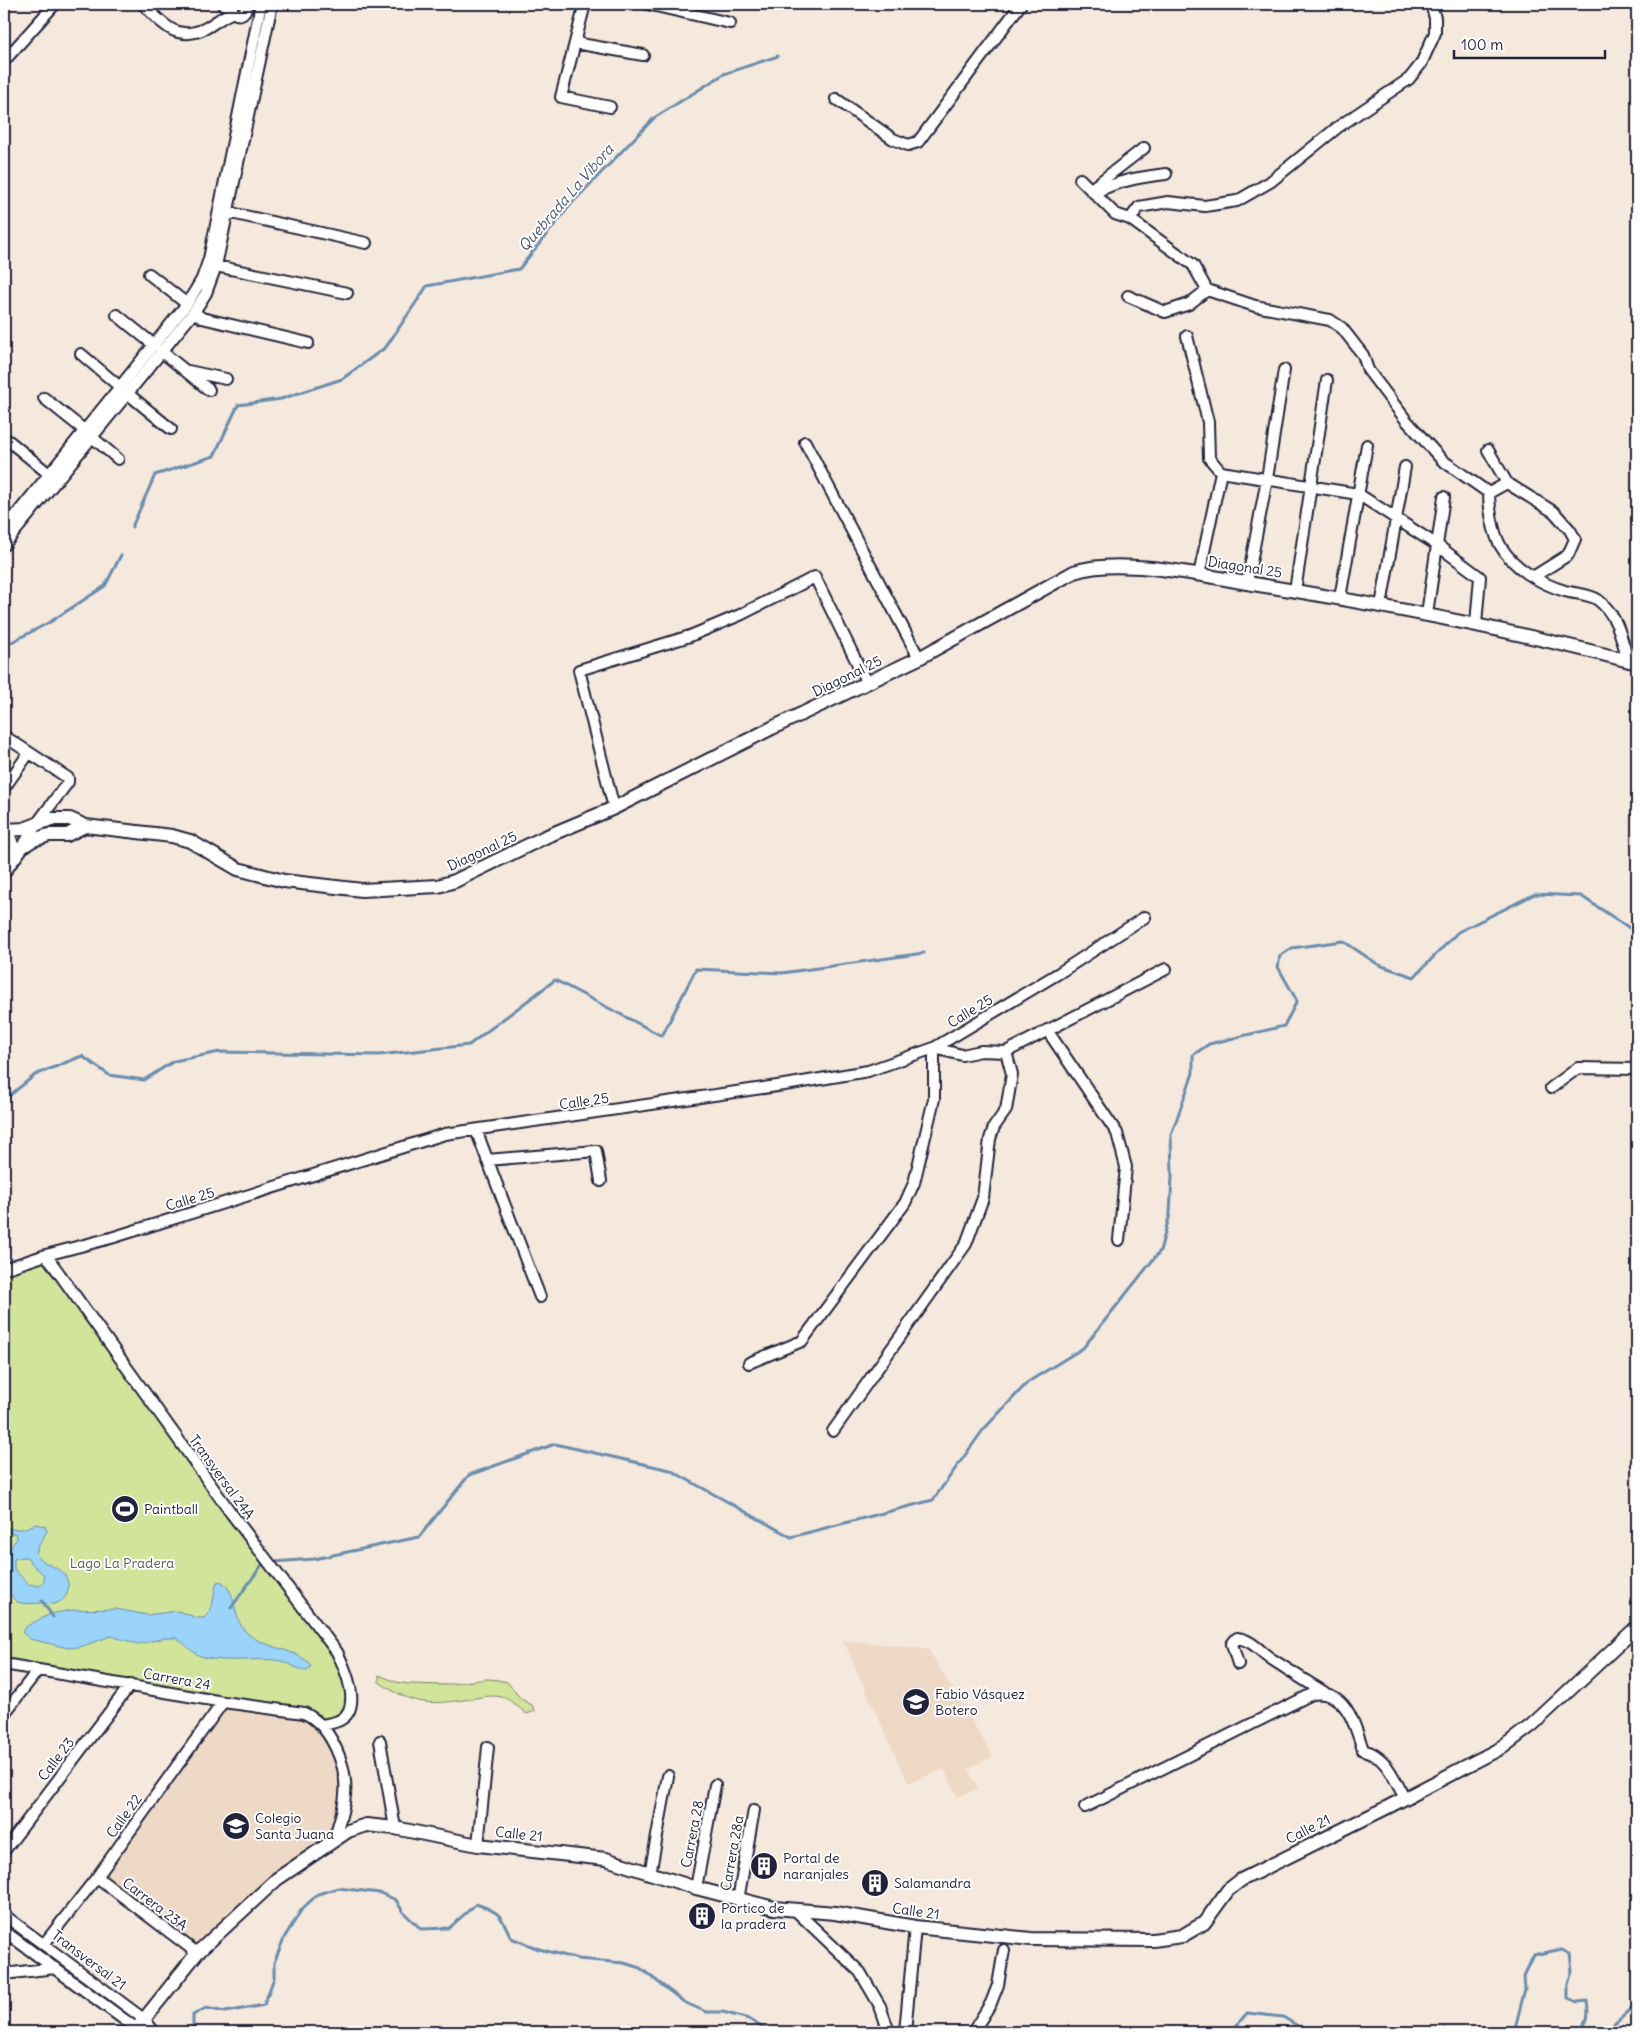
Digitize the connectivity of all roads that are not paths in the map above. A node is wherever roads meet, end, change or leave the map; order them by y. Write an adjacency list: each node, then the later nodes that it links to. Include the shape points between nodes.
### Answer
1 (56, 4): 14 (street)
2 (143, 4): 9 (street, via 166,27 181,33 201,30)
3 (272, 4): 21 (street)
4 (585, 4): 12 (street)
5 (647, 4): 11 (street)
6 (1021, 4): 15 (street, via 918,142 908,145 892,139)
7 (1431, 4): 22 (street, via 1435,33 1421,64 1409,80 1338,127 1270,182 1237,201 1205,206 1168,202 1139,207)
8 (246, 6): 9 (street, via 245,12 239,15); 10 (street)
9 (230, 7)
10 (260, 7): 29 (street, via 209,259)
11 (730, 23)
12 (575, 43): 13 (street); 16 (street, via 561,97)
13 (643, 55)
14 (4, 62)
15 (836, 99)
16 (610, 107)
17 (1144, 148): 20 (street)
18 (1166, 174): 20 (street, via 1134,178)
19 (1080, 179): 20 (street)
20 (1092, 191): 22 (street, via 1115,214)
21 (228, 212): 23 (street); 24 (street)
22 (1130, 219): 26 (street, via 1193,265)
23 (366, 242)
24 (216, 266): 27 (street); 29 (street, via 206,293)
25 (149, 274): 29 (street)
26 (1207, 290): 28 (street, via 1189,304 1165,312); 55 (street, via 1255,306 1330,320 1342,328 1363,355 1368,370 1406,420 1442,460)
27 (347, 293)
28 (1128, 296)
29 (191, 308): 32 (street, via 202,318); 33 (street)
30 (117, 315): 33 (street)
31 (1187, 336): 50 (street, via 1208,422 1209,458)
32 (308, 344)
33 (158, 348): 36 (street); 39 (street)
34 (81, 354): 39 (street)
35 (1284, 370): 52 (street)
36 (185, 371): 37 (street); 40 (street)
37 (226, 379)
38 (1327, 380): 54 (street)
39 (124, 390): 42 (street); 43 (street)
40 (209, 390)
41 (44, 398): 43 (street)
42 (171, 428)
43 (88, 434): 48 (street); 51 (street); 60 (street)
44 (9, 441): 51 (street)
45 (805, 442): 72 (street)
46 (1367, 445): 56 (street)
47 (1488, 450): 53 (street)
48 (118, 458)
49 (1405, 467): 59 (street)
50 (1221, 472): 52 (street); 64 (street)
51 (49, 474): 60 (street)
52 (1267, 479): 54 (street); 66 (street)
53 (1507, 483): 55 (street); 65 (street, via 1554,512 1575,540 1568,555)
54 (1311, 486): 56 (street); 67 (street)
55 (1489, 493): 65 (street, via 1489,508 1500,545 1515,564)
56 (1358, 494): 59 (street); 68 (street)
57 (1444, 497): 63 (street)
58 (4, 512): 60 (street)
59 (1396, 519): 63 (street); 69 (street)
60 (16, 522): 61 (street); 62 (street)
61 (4, 530)
62 (4, 545)
63 (1437, 545): 70 (street); 71 (street, via 1480,577)
64 (1199, 575): 66 (street, Diagonal 25); 72 (street, Diagonal 25, via 1138,568 1088,568 1074,572)
65 (1533, 577): 73 (street, via 1564,591 1597,599 1612,614)
66 (1247, 583): 67 (street, Diagonal 25)
67 (1295, 590): 68 (street, Diagonal 25)
68 (1340, 598): 69 (street, Diagonal 25)
69 (1381, 606): 70 (street, Diagonal 25)
70 (1426, 614): 71 (street, Diagonal 25)
71 (1476, 624): 73 (street, Diagonal 25)
72 (919, 658): 74 (street, Diagonal 25)
73 (1633, 662)
74 (867, 682): 78 (street, Diagonal 25); 78 (street, via 815,577 690,636 579,670)
75 (4, 736): 76 (street)
76 (29, 753): 77 (street); 79 (street, via 68,778)
77 (4, 788)
78 (614, 808): 80 (street, Diagonal 25, via 455,881 438,886 362,890 284,881 238,869 190,841 172,836)
79 (36, 825): 80 (street, Diagonal 25, via 51,819 70,819); 81 (street, Diagonal 25); 82 (street)
80 (85, 826): 82 (street, Diagonal 25, via 67,835 33,840)
81 (4, 830): 83 (street, via 12,845)
82 (22, 847): 83 (street, Diagonal 25)
83 (6, 869)
84 (1145, 917): 87 (street, Calle 25)
85 (1166, 969): 86 (street)
86 (1047, 1030): 88 (street); 94 (street, via 1117,1133 1126,1166)
87 (934, 1048): 88 (street, via 962,1055 981,1051); 91 (street, Calle 25, via 868,1071); 98 (street, via 934,1099 914,1183 905,1203 802,1341)
88 (1006, 1052): 99 (street, via 1012,1074 1006,1110 990,1139 983,1198 966,1244)
89 (1637, 1069): 90 (street, via 1578,1068)
90 (1551, 1088)
91 (476, 1130): 92 (street); 95 (street, Calle 25, via 445,1134 111,1238)
92 (487, 1160): 93 (street, via 596,1151); 97 (street)
93 (600, 1181)
94 (1119, 1240)
95 (46, 1255): 96 (street, Calle 25); 108 (street, Transversal 24A, via 231,1513 337,1652 348,1678 350,1708 340,1720)
96 (4, 1269)
97 (540, 1297)
98 (749, 1363)
99 (833, 1431)
100 (1637, 1627): 113 (street, Calle 21, via 1525,1731 1503,1747)
101 (4, 1664): 103 (street, Carrera 24)
102 (1238, 1664): 105 (street, via 1232,1644 1237,1638 1252,1643 1270,1659)
103 (38, 1670): 104 (street, Carrera 24); 107 (street)
104 (130, 1685): 106 (street, Carrera 24); 119 (street, Calle 23)
105 (1324, 1692): 113 (street, via 1342,1702 1353,1719 1363,1750 1381,1757); 114 (street, via 1312,1694)
106 (223, 1702): 108 (street, Carrera 24, via 304,1712); 121 (street, Calle 22)
107 (4, 1714)
108 (321, 1726): 117 (street, via 345,1776 345,1795)
109 (380, 1741): 116 (street)
110 (488, 1747): 118 (street)
111 (668, 1776): 120 (street)
112 (715, 1785): 122 (street, Carrera 28)
113 (1405, 1798): 126 (street, Calle 21, via 1241,1880 1228,1890 1204,1923 1182,1936 1154,1940 1031,1939)
114 (1085, 1807)
115 (754, 1810): 123 (street, Carrera 28a)
116 (395, 1828): 117 (street, Calle 21, via 366,1825); 118 (street, Calle 21)
117 (334, 1840): 130 (street, Calle 21, via 277,1879)
118 (478, 1845): 120 (street, Calle 21, via 606,1859)
119 (4, 1851)
120 (650, 1874): 122 (street, Calle 21)
121 (97, 1877): 128 (street, Calle 22); 130 (street, Carrera 23A)
122 (696, 1888): 123 (street, Calle 21)
123 (738, 1900): 124 (street, Calle 21)
124 (796, 1911): 126 (street, Calle 21, via 835,1913); 135 (street, via 860,1972 880,2006)
125 (4, 1915): 128 (street, Transversal 21)
126 (915, 1926): 136 (street)
127 (4, 1931): 131 (street, Transversal 21)
128 (44, 1944): 133 (street, Transversal 21)
129 (1004, 1950): 137 (street, via 992,2003)
130 (197, 1953): 133 (street, Calle 21)
131 (54, 1968): 132 (street); 133 (street, Transversal 21)
132 (4, 1974)
133 (141, 2029): 134 (street, Transversal 21)
134 (154, 2032)
135 (889, 2032)
136 (905, 2032)
137 (973, 2032)

